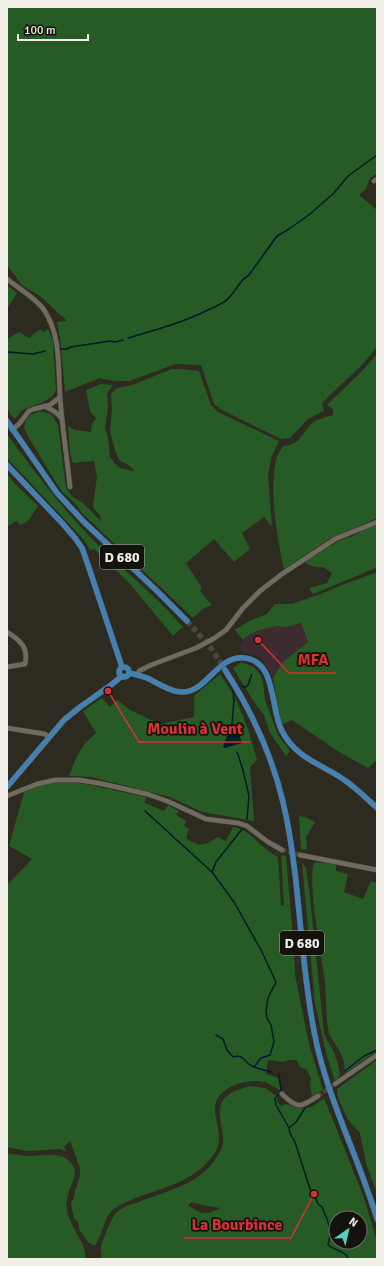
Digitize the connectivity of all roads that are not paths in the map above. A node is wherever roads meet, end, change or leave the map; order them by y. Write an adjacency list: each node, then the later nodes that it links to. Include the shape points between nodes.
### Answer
1 (7, 279): 2 (street, via 44,309 51,323 56,342)
2 (60, 397): 3 (street); 4 (street)
3 (44, 406): 4 (street); 6 (street, via 29,412)
4 (63, 420): 8 (street)
5 (7, 421): 6 (main road, D 680)
6 (12, 430): 10 (main road, D 680, via 57,493)
7 (7, 465): 13 (main road, via 82,548)
8 (70, 488)
9 (377, 522): 16 (street, via 336,539 282,574 260,591 226,630 213,639 151,665 139,671)
10 (187, 621)
11 (7, 632): 12 (street, via 20,641 26,650 25,664)
12 (7, 667)
13 (122, 667): 15 (main road, via 127,667); 17 (main road, via 119,670)
14 (226, 670): 30 (main road, D 680, via 256,726 276,776 295,870 306,980 315,1038)
15 (129, 673): 16 (main road); 17 (main road)
16 (138, 675): 22 (main road, via 168,689 184,692 198,686 234,658 243,657 260,664 267,674 281,730 289,742 311,761 344,779)
17 (122, 676): 19 (main road, via 64,720)
18 (7, 728): 19 (street, via 45,734)
19 (49, 737): 20 (main road)
20 (7, 787)
21 (7, 796): 23 (street, via 54,780 79,780 103,784 147,794 206,819 247,826)
22 (377, 808)
23 (282, 850)
24 (300, 855): 25 (street)
25 (377, 870)
26 (377, 1055): 27 (street)
27 (335, 1084)
28 (282, 1094): 29 (street, via 290,1102 300,1105)
29 (318, 1096)
30 (377, 1219)

